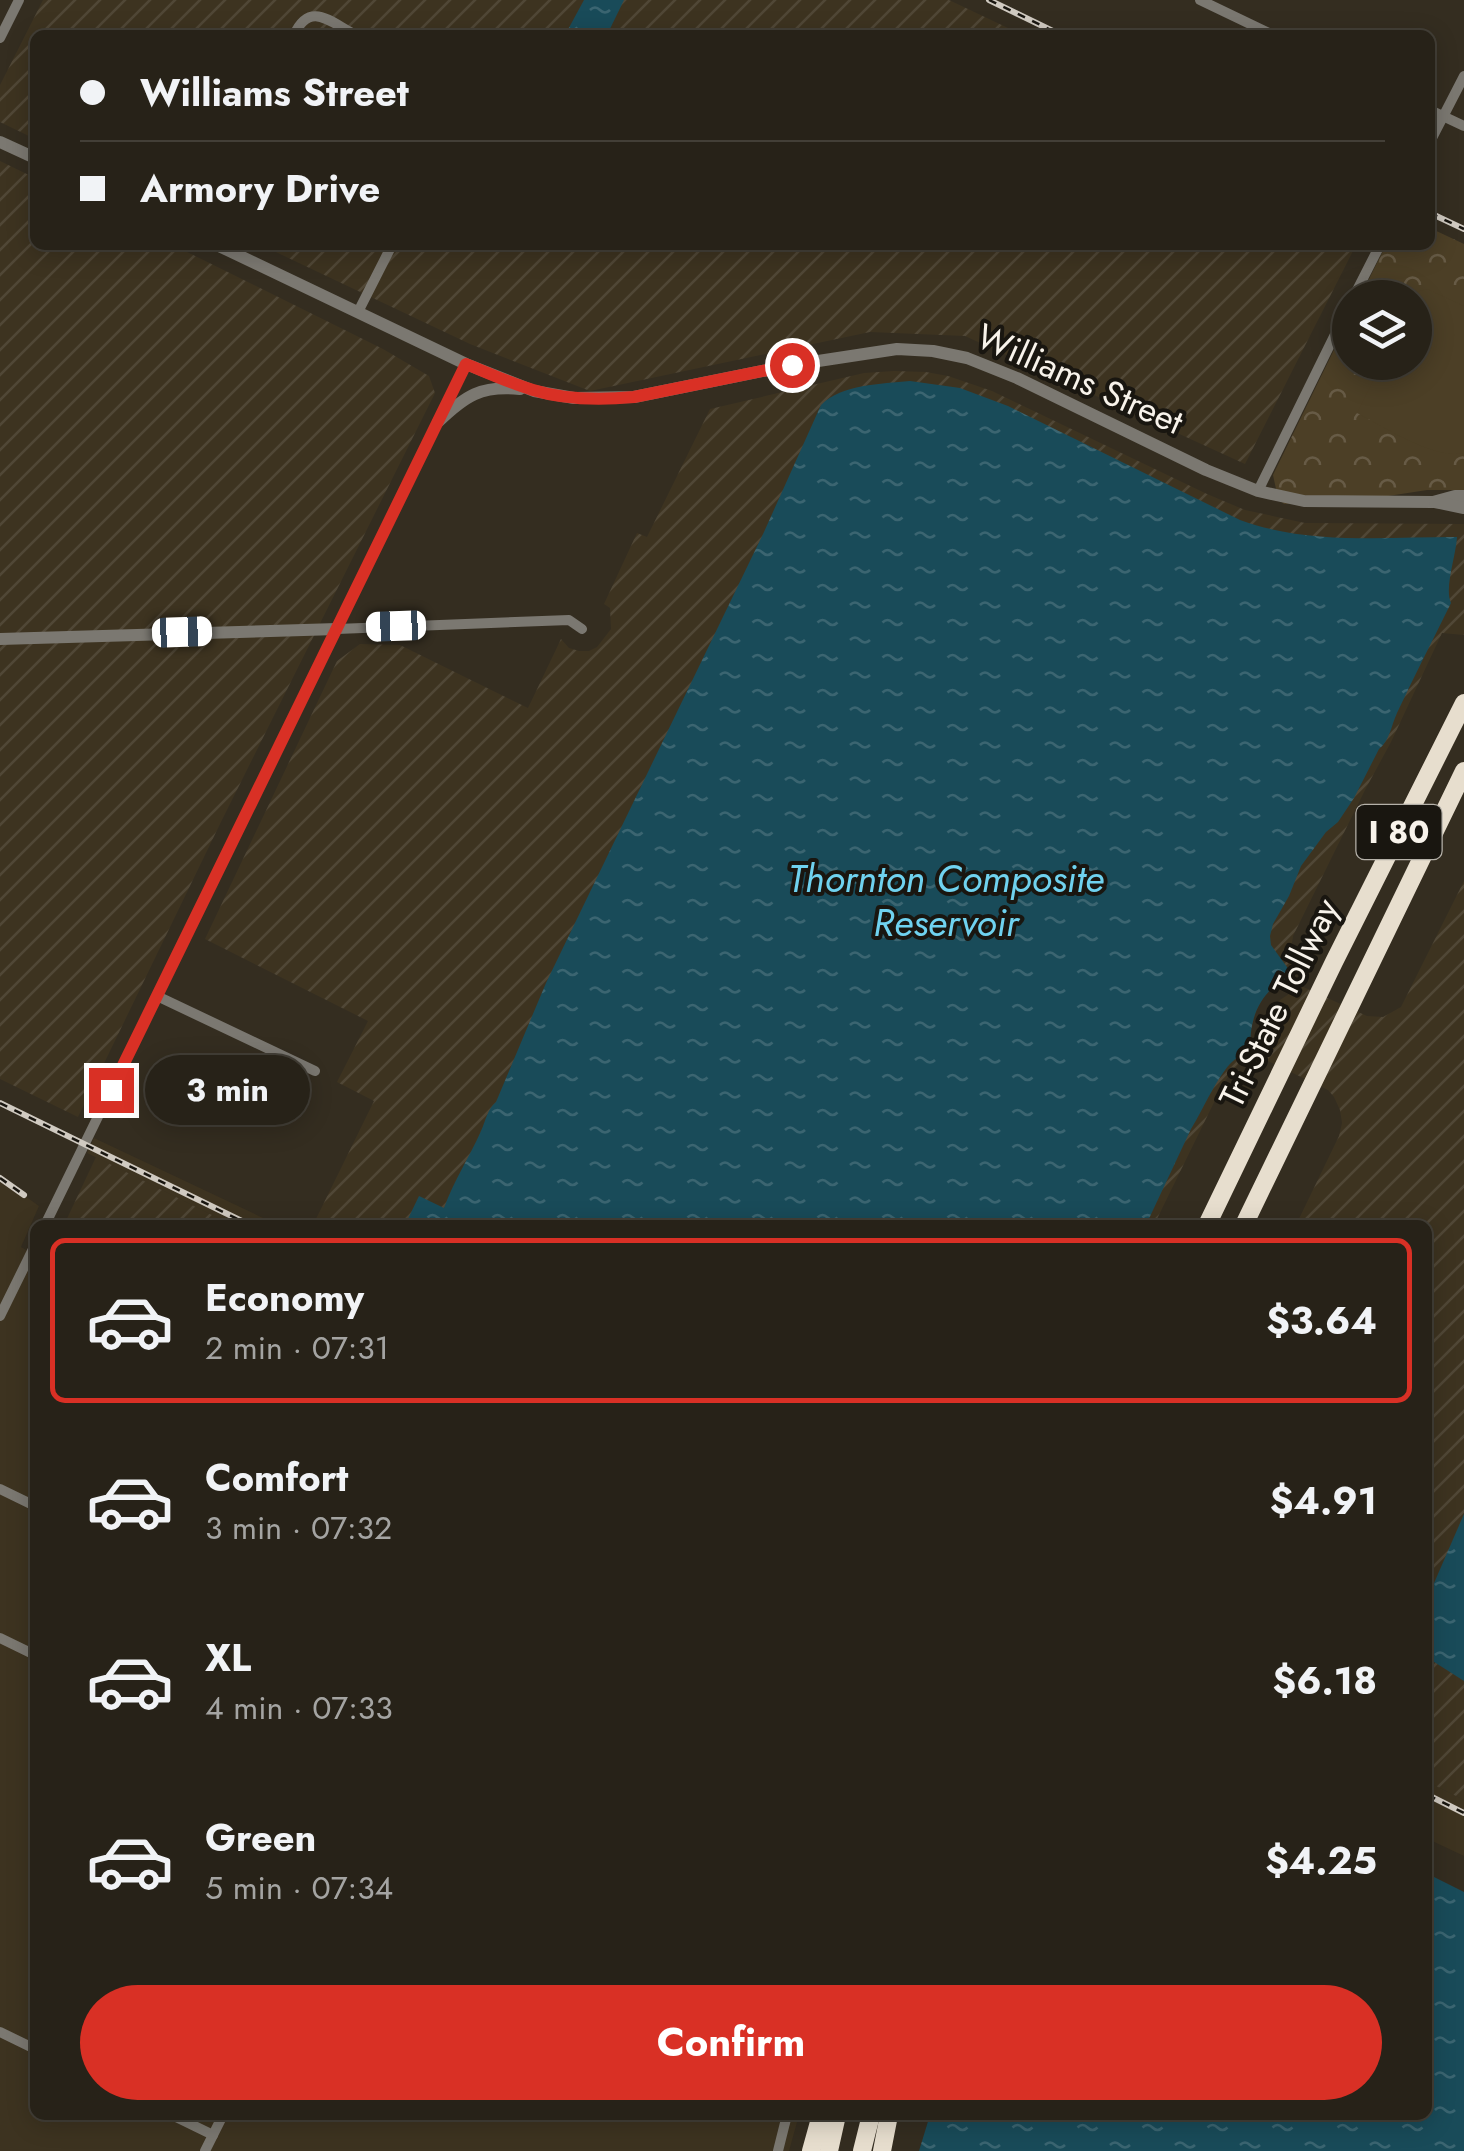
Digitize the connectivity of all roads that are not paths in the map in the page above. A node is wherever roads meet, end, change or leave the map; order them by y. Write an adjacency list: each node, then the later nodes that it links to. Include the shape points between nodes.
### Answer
1 (19, 0): 6 (street)
2 (1200, 0): 5 (street)
3 (296, 30): 4 (street, via 300,21 317,16)
4 (346, 30)
5 (1263, 30)
6 (0, 38)
7 (1464, 76): 9 (street)
8 (1435, 112): 9 (street)
9 (1443, 116): 10 (street); 11 (street)
10 (1464, 126)
11 (1435, 132)
12 (0, 142): 13 (street)
13 (30, 156)
14 (228, 250): 18 (street, Williams Street)
15 (389, 250): 18 (street)
16 (1377, 250): 17 (street)
17 (1362, 280)
18 (358, 312): 20 (street, Williams Street)
19 (1332, 341): 23 (street)
20 (466, 364): 21 (street, Williams Street); 22 (street)
21 (534, 391): 22 (street, via 489,389 468,396); 23 (street, Williams Street, via 634,397 897,348 933,350 1016,378)
22 (438, 422): 27 (street)
23 (1258, 491): 25 (street, Williams Street, via 1304,501)
24 (1464, 496): 25 (street, Williams Street)
25 (1432, 502): 26 (street, Williams Street)
26 (1464, 508)
27 (337, 629): 28 (street, via 568,620); 29 (street); 32 (street)
28 (582, 629)
29 (0, 638)
30 (1464, 702): 35 (highway, Tri-State Tollway / I 80)
31 (1464, 771): 36 (highway, Tri-State Tollway / I 80)
32 (156, 996): 33 (street); 34 (street)
33 (315, 1071)
34 (46, 1220)
35 (1209, 1220)
36 (1246, 1220)
37 (30, 1254): 38 (street)
38 (0, 1316)
39 (0, 1489): 40 (street)
40 (30, 1504)
41 (0, 1638): 42 (street)
42 (30, 1653)
43 (0, 2032): 44 (street)
44 (30, 2047)
45 (182, 2120): 52 (street)
46 (220, 2120): 52 (street)
47 (786, 2120): 54 (street)
48 (820, 2120): 55 (highway)
49 (836, 2120): 56 (highway)
50 (870, 2120): 57 (highway)
51 (888, 2120): 58 (highway)
52 (213, 2135): 53 (street)
53 (205, 2151)
54 (778, 2151)
55 (811, 2151)
56 (829, 2151)
57 (862, 2151)
58 (882, 2151)

